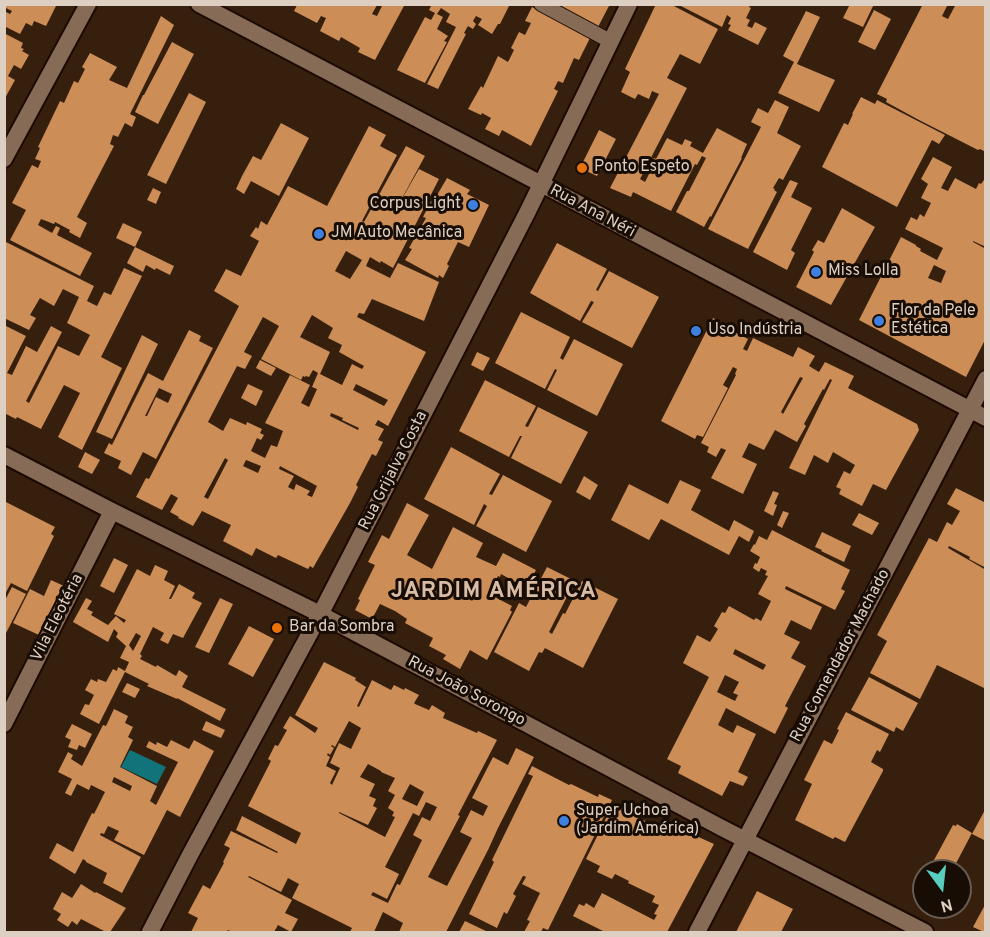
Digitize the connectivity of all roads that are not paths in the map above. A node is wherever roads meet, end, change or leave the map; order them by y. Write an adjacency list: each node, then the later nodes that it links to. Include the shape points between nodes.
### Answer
1 (88, 4): 6 (street)
2 (199, 4): 7 (street, Rua Ana Néri)
3 (541, 4): 5 (lane)
4 (629, 4): 5 (street, Rua Grijalva Costa)
5 (610, 41): 7 (street, Rua Grijalva Costa)
6 (4, 159)
7 (541, 185): 9 (street, Rua Ana Néri); 13 (street, Rua Grijalva Costa)
8 (986, 379): 9 (street, Rua Comendador Machado)
9 (970, 410): 10 (street, Rua Ana Néri); 15 (street, Rua Comendador Machado)
10 (986, 418)
11 (4, 455): 12 (street, Rua João Sorongo)
12 (112, 511): 13 (street, Rua João Sorongo); 14 (street, Vila Eleotéria)
13 (320, 614): 15 (street, Rua João Sorongo); 16 (street, Rua Grijalva Costa)
14 (4, 724)
15 (745, 840): 17 (street, Rua Comendador Machado); 18 (street, Rua João Sorongo)
16 (150, 933)
17 (697, 933)
18 (925, 933)

